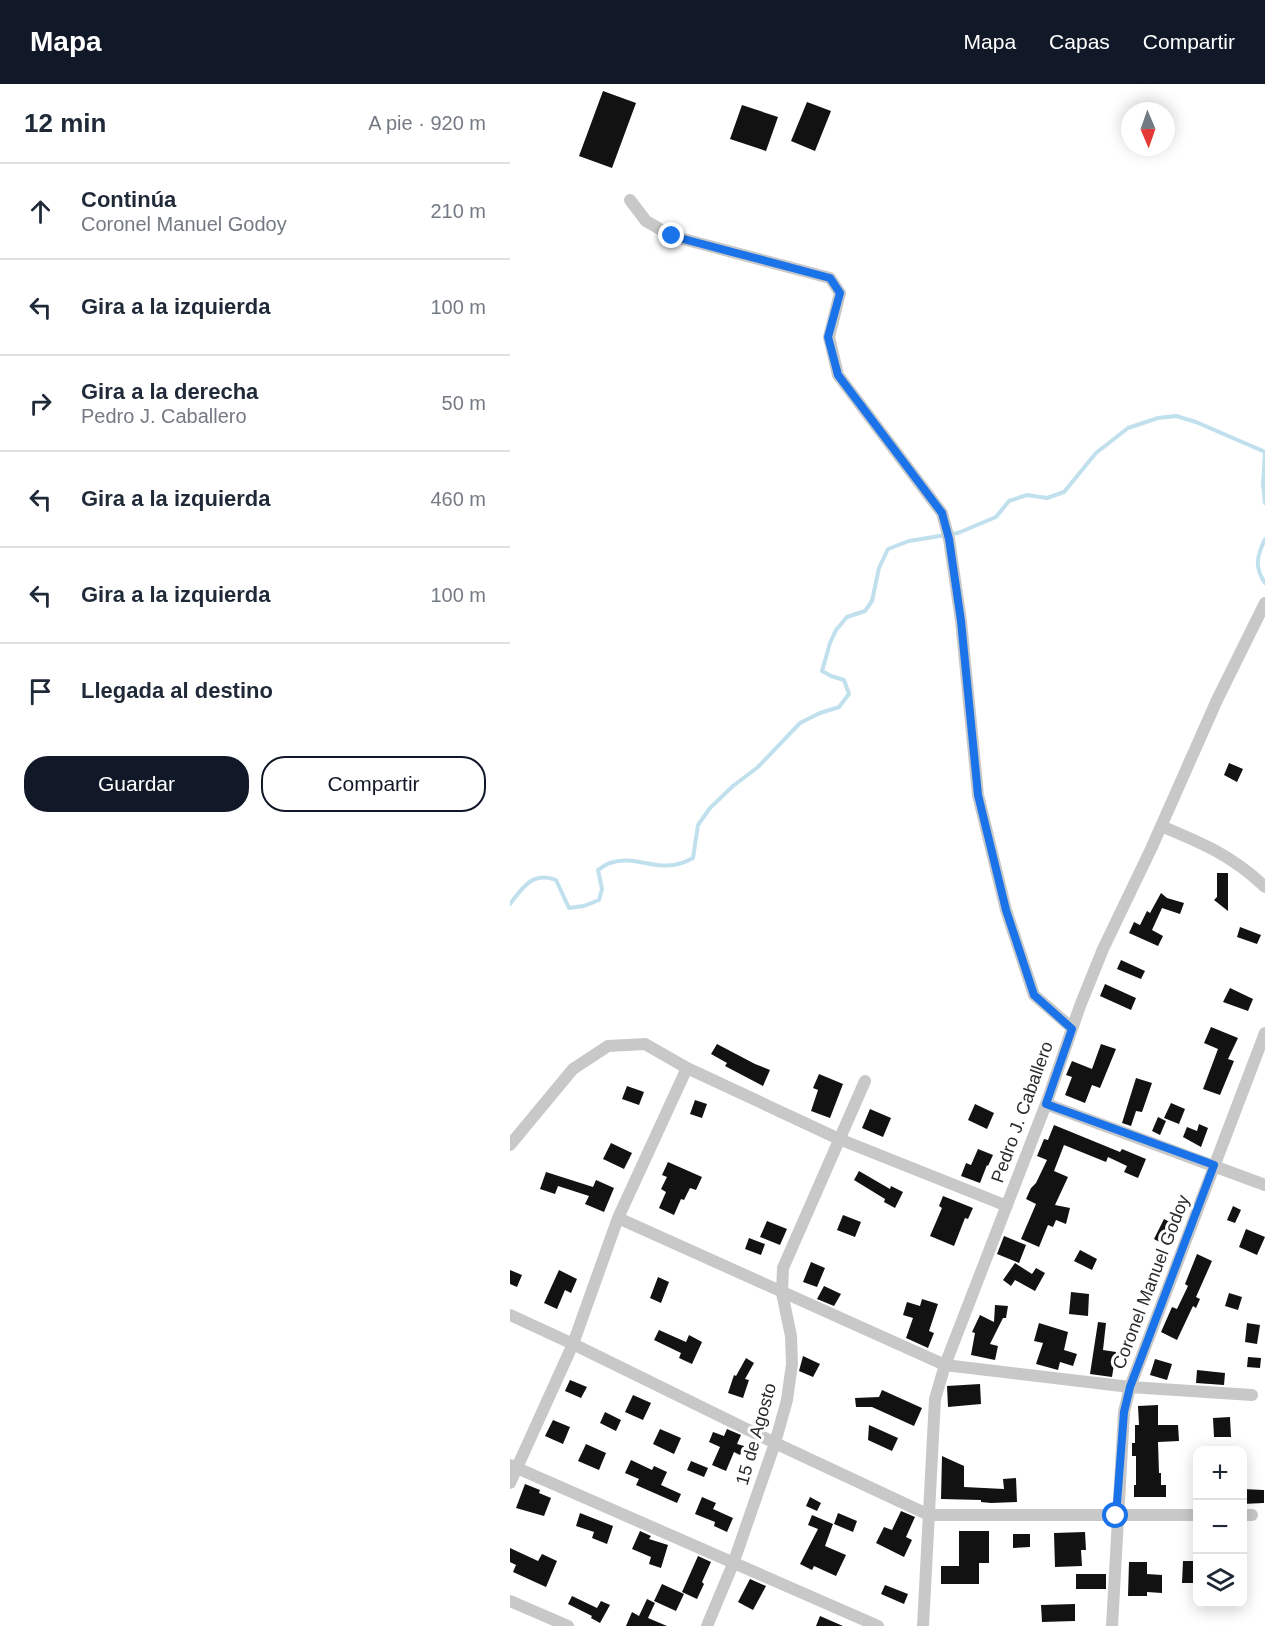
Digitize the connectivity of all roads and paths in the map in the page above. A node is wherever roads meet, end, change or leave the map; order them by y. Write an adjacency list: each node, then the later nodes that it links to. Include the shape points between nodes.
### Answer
1 (630, 200): 5 (street, via 646,220 672,236 830,278 840,293 828,337 838,375 942,513 961,621 978,795 1001,887 1034,995)
2 (1265, 603): 3 (street, Pedro J. Caballero)
3 (1161, 826): 4 (street, via 1228,856); 5 (street, Pedro J. Caballero, via 1103,949)
4 (1265, 887)
5 (1072, 1029): 9 (street, Pedro J. Caballero)
6 (1265, 1033): 12 (street, Coronel Manuel Godoy)
7 (687, 1068): 10 (street); 11 (street, via 645,1044 608,1046 573,1069); 15 (street)
8 (865, 1081): 10 (street, 15 de Agosto)
9 (1046, 1104): 12 (street); 14 (street, Pedro J. Caballero)
10 (839, 1139): 14 (street); 16 (street, 15 de Agosto, via 783,1268)
11 (510, 1146)
12 (1214, 1165): 13 (street); 20 (street, Coronel Manuel Godoy)
13 (1265, 1185)
14 (1007, 1206): 19 (street, Pedro J. Caballero)
15 (618, 1218): 16 (street); 18 (street)
16 (782, 1293): 19 (street); 22 (street, 15 de Agosto, via 792,1364)
17 (510, 1315): 18 (street)
18 (573, 1344): 22 (street); 23 (street)
19 (945, 1365): 20 (street); 25 (street, Pedro J. Caballero, via 935,1399)
20 (1130, 1387): 21 (street); 27 (street, Coronel Manuel Godoy, via 1124,1412)
21 (1252, 1395)
22 (776, 1443): 25 (street); 28 (street, 15 de Agosto)
23 (513, 1467): 24 (street); 28 (street)
24 (510, 1483)
25 (929, 1515): 27 (street); 33 (street, Pedro J. Caballero)
26 (1193, 1515): 27 (street)
27 (1116, 1516): 34 (street, Coronel Manuel Godoy)
28 (733, 1564): 31 (street, 15 de Agosto); 32 (street)
29 (510, 1601): 30 (street)
30 (568, 1626)
31 (707, 1626)
32 (878, 1626)
33 (923, 1626)
34 (1112, 1626)

